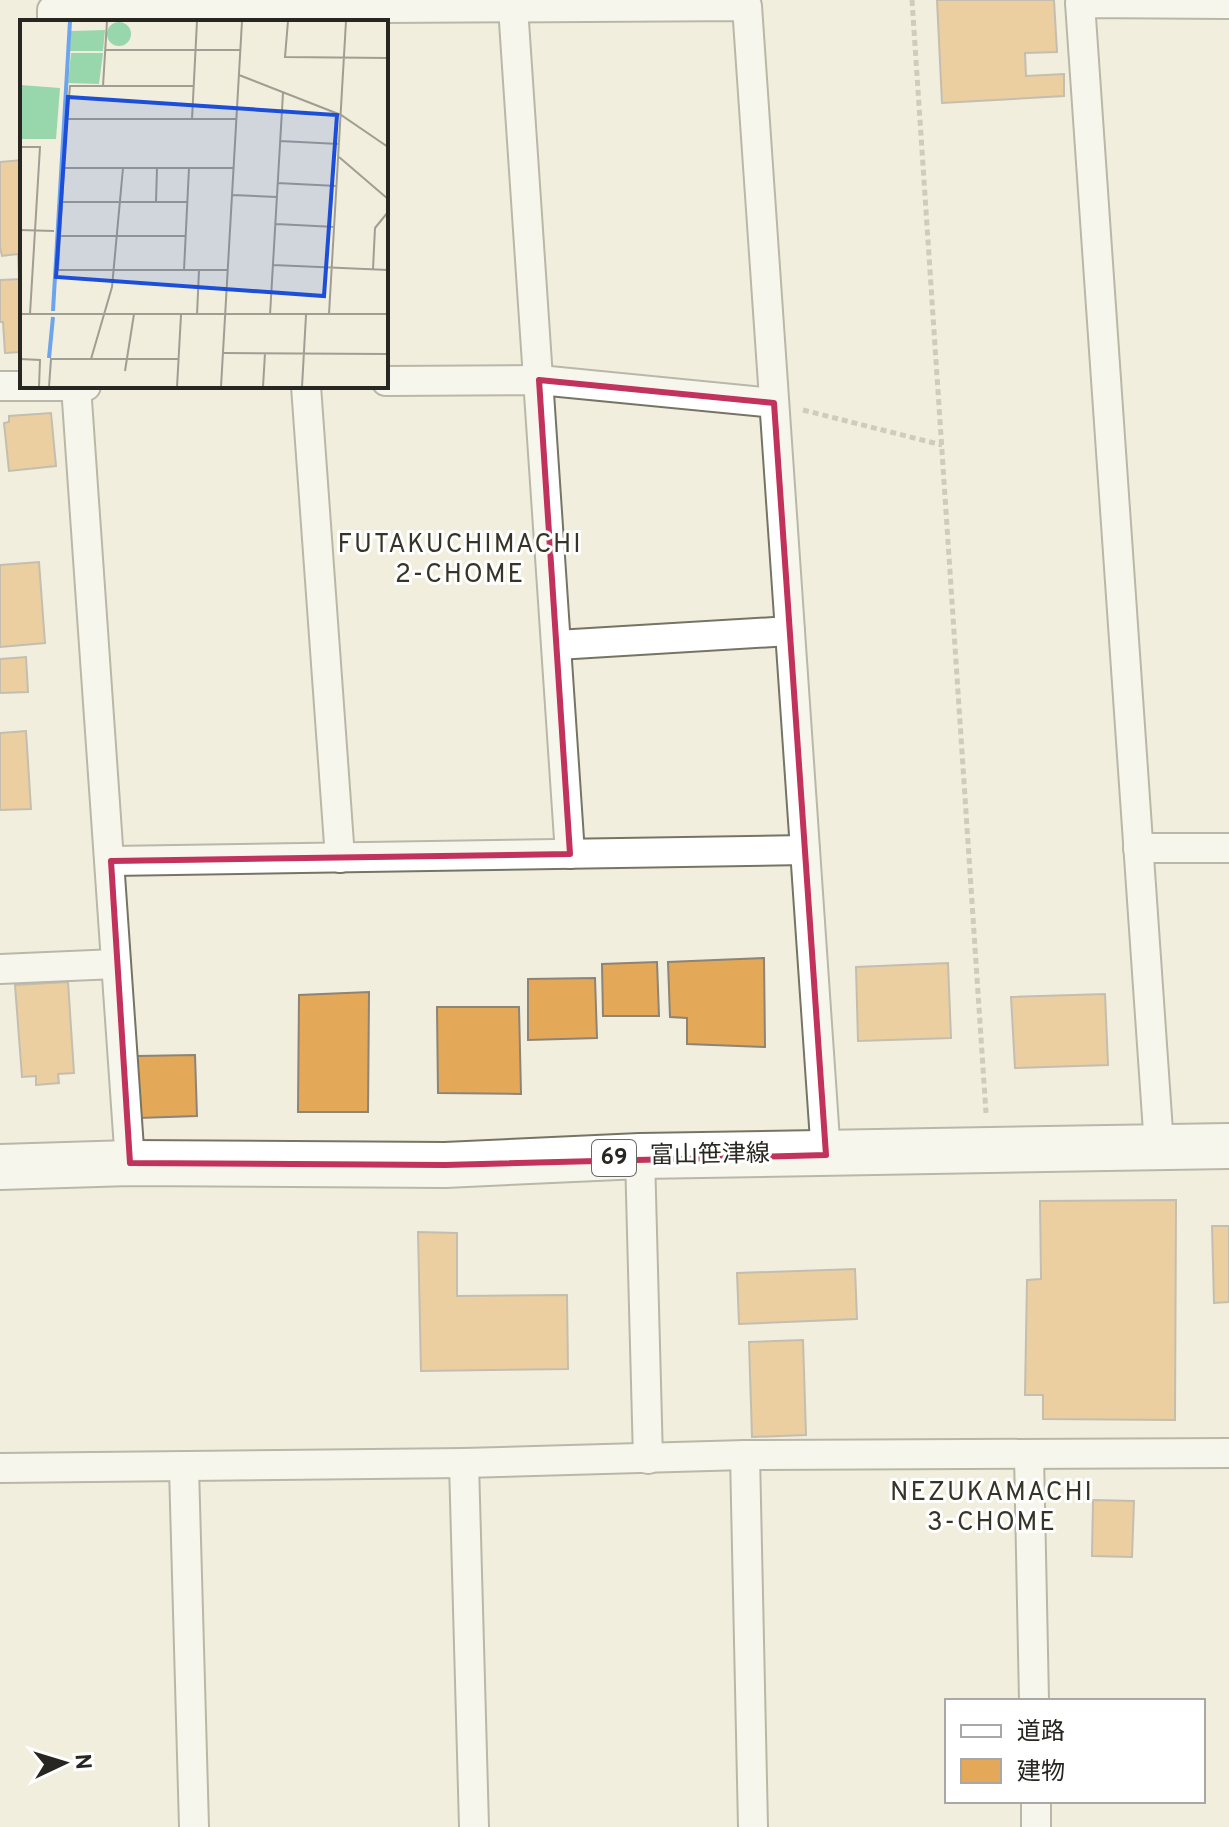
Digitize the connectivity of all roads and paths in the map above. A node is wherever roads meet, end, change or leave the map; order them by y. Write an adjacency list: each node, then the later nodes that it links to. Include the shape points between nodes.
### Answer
1 (912, 0): 11 (path)
2 (1229, 4): 14 (street, via 1080,3)
3 (513, 7): 4 (street); 6 (street); 10 (street, via 747,6)
4 (280, 16): 5 (street, via 52,10)
5 (52, 20)
6 (539, 380): 7 (street); 10 (street); 13 (street)
7 (388, 381)
8 (76, 388): 19 (street)
9 (306, 388): 18 (street)
10 (774, 403): 11 (path); 12 (street)
11 (942, 445): 22 (path)
12 (790, 631): 13 (street); 16 (street)
13 (557, 645): 17 (street)
14 (1138, 848): 15 (street); 23 (street)
15 (1229, 848)
16 (805, 850): 17 (street); 25 (street)
17 (570, 854): 18 (street)
18 (340, 858): 19 (street)
19 (111, 861): 20 (street)
20 (116, 964): 21 (street); 27 (street)
21 (0, 969)
22 (986, 1118)
23 (1159, 1146): 24 (main road, 富山笹津線 / 69); 25 (main road, 富山笹津線 / 69)
24 (1229, 1146)
25 (826, 1155): 26 (main road, 富山笹津線 / 69)
26 (640, 1156): 27 (main road, 富山笹津線 / 69, via 445,1165); 32 (street)
27 (130, 1163): 28 (main road, 富山笹津線 / 69)
28 (0, 1167)
29 (1229, 1453): 31 (street)
30 (745, 1455): 31 (street); 32 (street); 40 (street)
31 (1029, 1455): 36 (street)
32 (648, 1459): 33 (street)
33 (464, 1463): 35 (street); 39 (street)
34 (0, 1468): 35 (street)
35 (184, 1468): 38 (street)
36 (1034, 1699)
37 (1036, 1803): 41 (street)
38 (194, 1827)
39 (474, 1827)
40 (753, 1827)
41 (1036, 1827)

